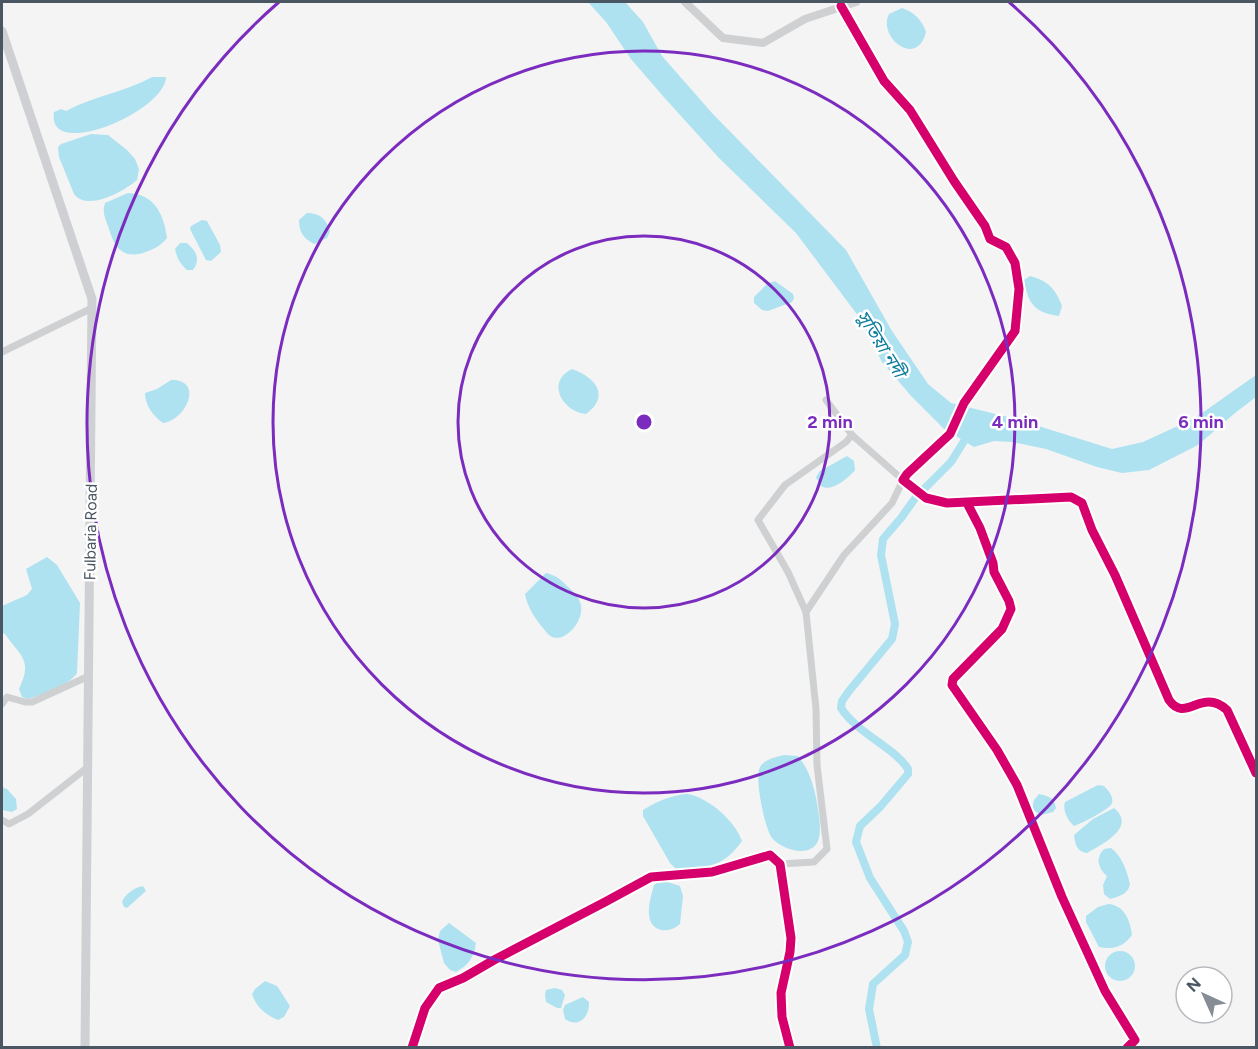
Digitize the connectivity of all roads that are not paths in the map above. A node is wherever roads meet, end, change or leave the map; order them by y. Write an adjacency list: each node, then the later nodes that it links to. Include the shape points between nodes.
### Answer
1 (685, 2): 3 (street, via 723,38 763,43 805,19)
2 (856, 2): 3 (street)
3 (841, 6): 9 (street, via 884,81 910,110 986,226 990,239 1006,247 1015,263 1019,290 1015,331 964,403 950,434)
4 (2, 30): 5 (main road, Fulbaria Road)
5 (92, 308): 6 (street); 12 (main road, Fulbaria Road)
6 (2, 352)
7 (826, 400): 8 (street)
8 (852, 435): 9 (street); 11 (street, via 785,485 758,520)
9 (903, 480): 10 (street, via 926,498); 11 (street, via 892,503 844,555)
10 (967, 503): 15 (street, via 1071,498 1082,503 1169,700 1185,709 1205,701 1219,703 1227,710); 21 (street, via 1011,609 1002,629 953,679 952,685 1017,785 1105,991 1135,1040)
11 (806, 612): 17 (street, via 827,849 814,861)
12 (89, 676): 13 (street, via 32,702 7,697); 14 (main road, Fulbaria Road)
13 (2, 704)
14 (88, 767): 16 (street, via 28,814 9,824); 18 (main road, Fulbaria Road)
15 (1257, 773)
16 (2, 820)
17 (780, 864): 19 (street, via 770,855 712,872 651,877 635,884 439,988 425,1008); 20 (street, via 791,938 781,993)
18 (85, 1047)
19 (412, 1047)
20 (790, 1047)
21 (1127, 1047)

